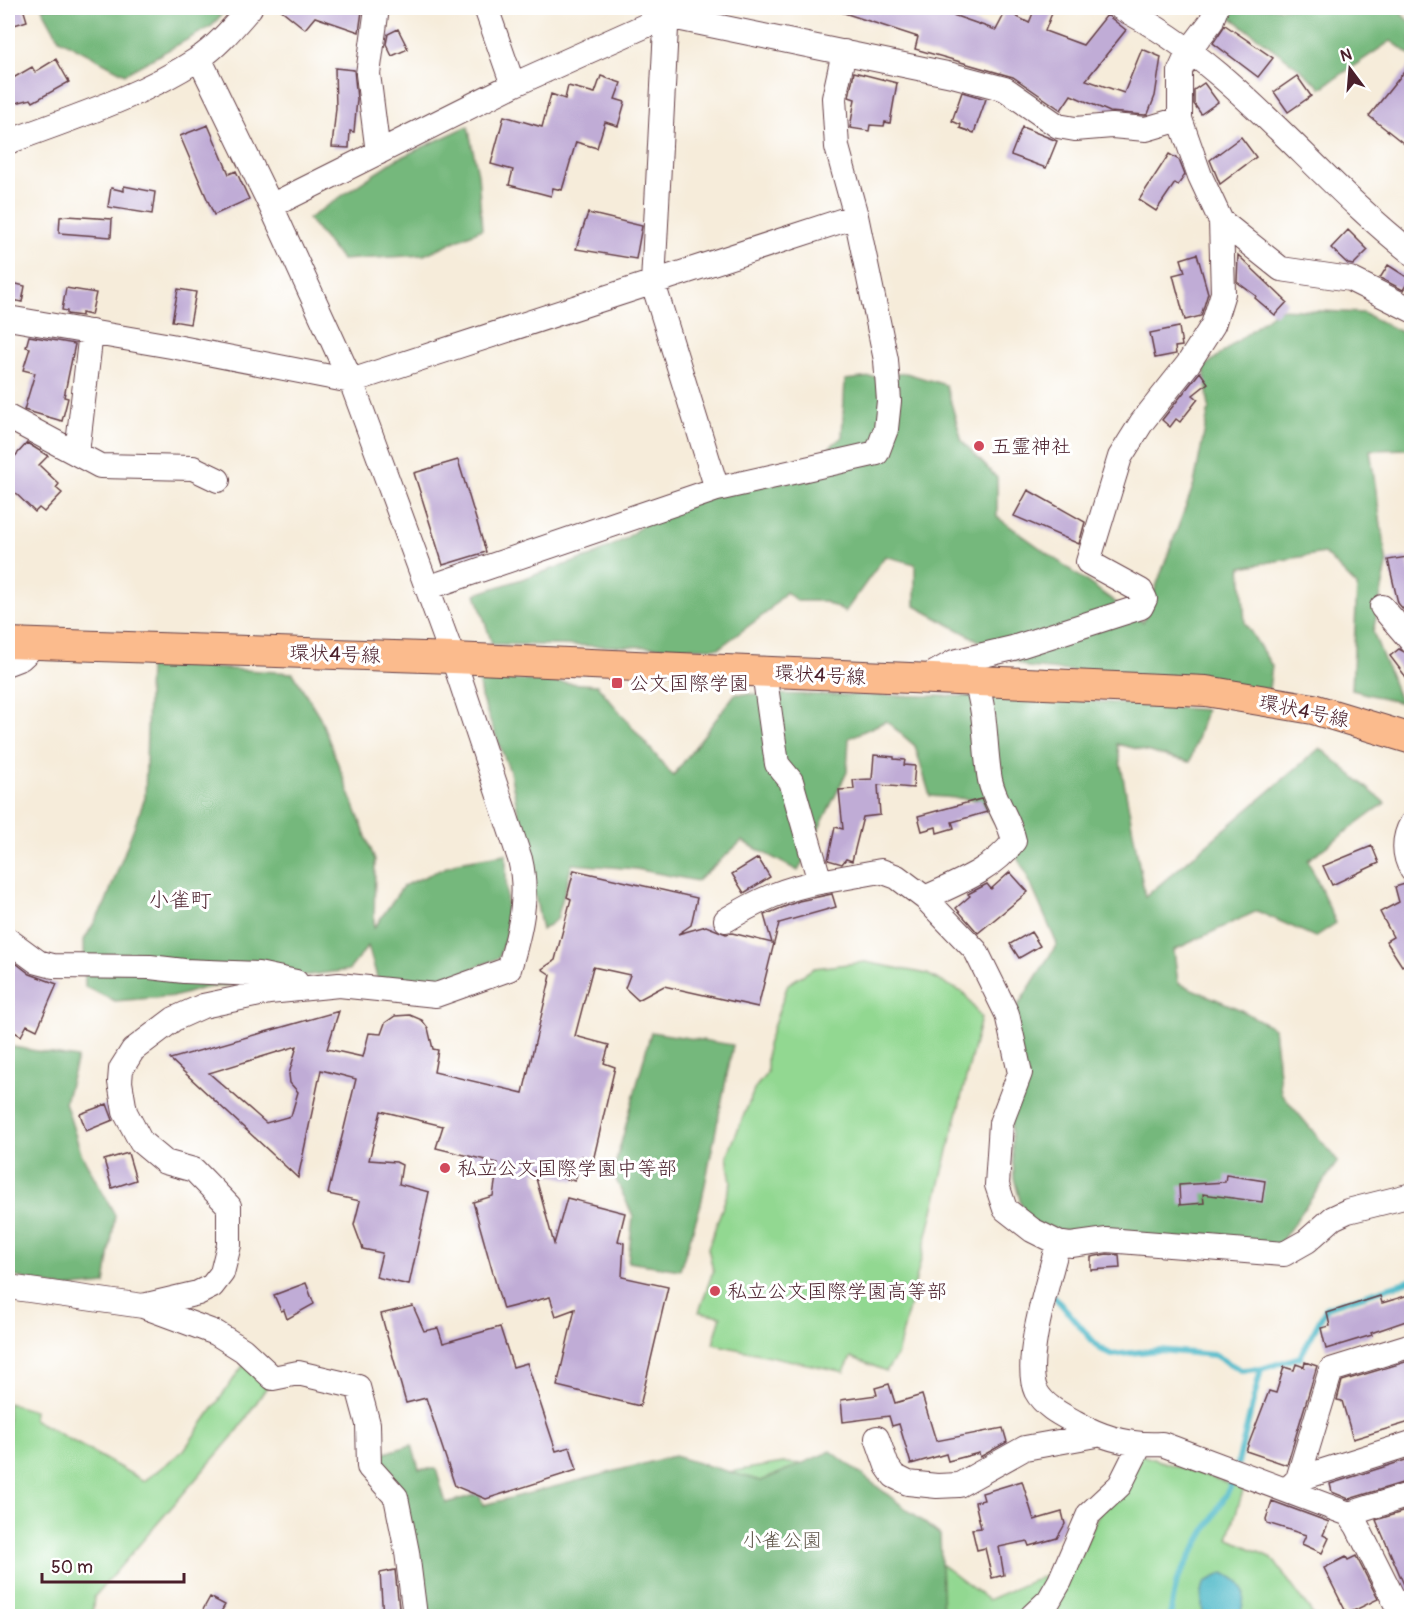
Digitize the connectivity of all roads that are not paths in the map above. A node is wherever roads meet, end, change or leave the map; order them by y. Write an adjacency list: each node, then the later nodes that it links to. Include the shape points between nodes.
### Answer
1 (250, 8): 9 (street)
2 (376, 8): 13 (street, via 368,74)
3 (486, 8): 10 (street)
4 (1121, 8): 7 (street)
5 (1216, 8): 7 (street, via 1211,22)
6 (667, 12): 8 (street); 10 (street); 18 (street)
7 (1189, 51): 11 (street, via 1180,71); 17 (street)
8 (844, 52): 11 (street, via 1005,89 1058,126 1146,129); 15 (street, via 834,98 837,147)
9 (199, 58): 12 (street, via 105,106); 14 (street)
10 (513, 86): 13 (street)
11 (1180, 120): 16 (street)
12 (8, 142)
13 (378, 153): 14 (street)
14 (272, 206): 22 (street)
15 (856, 216): 18 (street); 26 (street, via 886,360 888,411 877,453)
16 (1221, 221): 19 (street, via 1281,269 1350,279); 34 (street, via 1222,293 1213,326 1120,457 1088,562 1141,591 1145,599 1141,607 1013,648 954,662)
17 (1412, 253)
18 (653, 283): 22 (street); 26 (street)
19 (1412, 310)
20 (8, 318): 21 (street)
21 (91, 332): 22 (street); 24 (street)
22 (351, 381): 27 (street)
23 (8, 417): 24 (street)
24 (77, 453): 25 (street, via 100,466 193,468)
25 (218, 480)
26 (717, 489): 27 (street)
27 (427, 588): 31 (street)
28 (1382, 607): 29 (street)
29 (1412, 642)
30 (22, 644): 31 (main road, 環状4号線); 32 (street, via 21,658)
31 (453, 658): 33 (main road, 環状4号線); 43 (street, via 525,881 519,934 509,969 436,994)
32 (8, 663)
33 (764, 672): 34 (main road, 環状4号線); 39 (street, via 777,764 791,781)
34 (922, 680): 35 (main road, 環状4号線)
35 (976, 683): 36 (main road, 環状4号線, via 1206,691 1313,709); 40 (street, via 983,704 991,783 1014,841 1006,853 983,870)
36 (1412, 739)
37 (1412, 823): 38 (street, via 1405,834 1404,850)
38 (1412, 870)
39 (820, 882): 40 (street, via 880,871 897,877); 41 (street, via 794,886 757,901)
40 (926, 898): 45 (street, via 976,951 1007,1014 1020,1073 1001,1123 997,1185 1005,1209 1032,1230)
41 (726, 920)
42 (8, 940): 43 (street, via 38,962 69,967 92,964 258,974)
43 (321, 986): 47 (street, via 269,992 191,1010 150,1036 125,1059 120,1082 122,1097 125,1112 141,1142 165,1162 194,1170 229,1206 229,1245 222,1272 212,1286 183,1298)
44 (1412, 1195): 45 (street, via 1348,1210 1284,1254 1157,1242)
45 (1058, 1243): 49 (street, via 1031,1374 1036,1392 1050,1408)
46 (8, 1287): 47 (street)
47 (143, 1306): 56 (street, via 216,1333 243,1350 273,1378 298,1373 358,1387 368,1424 369,1467 396,1497)
48 (1412, 1345): 53 (street, via 1331,1370)
49 (1097, 1435): 50 (street, via 1025,1448 958,1485 937,1486 908,1483 894,1476); 52 (street)
50 (877, 1438)
51 (1412, 1443): 53 (street)
52 (1140, 1445): 53 (street, via 1162,1444); 57 (street, via 1120,1485 1089,1514 1060,1581)
53 (1292, 1485): 55 (street)
54 (1412, 1494): 55 (street)
55 (1348, 1515): 58 (street)
56 (415, 1617)
57 (1032, 1617)
58 (1402, 1617)

